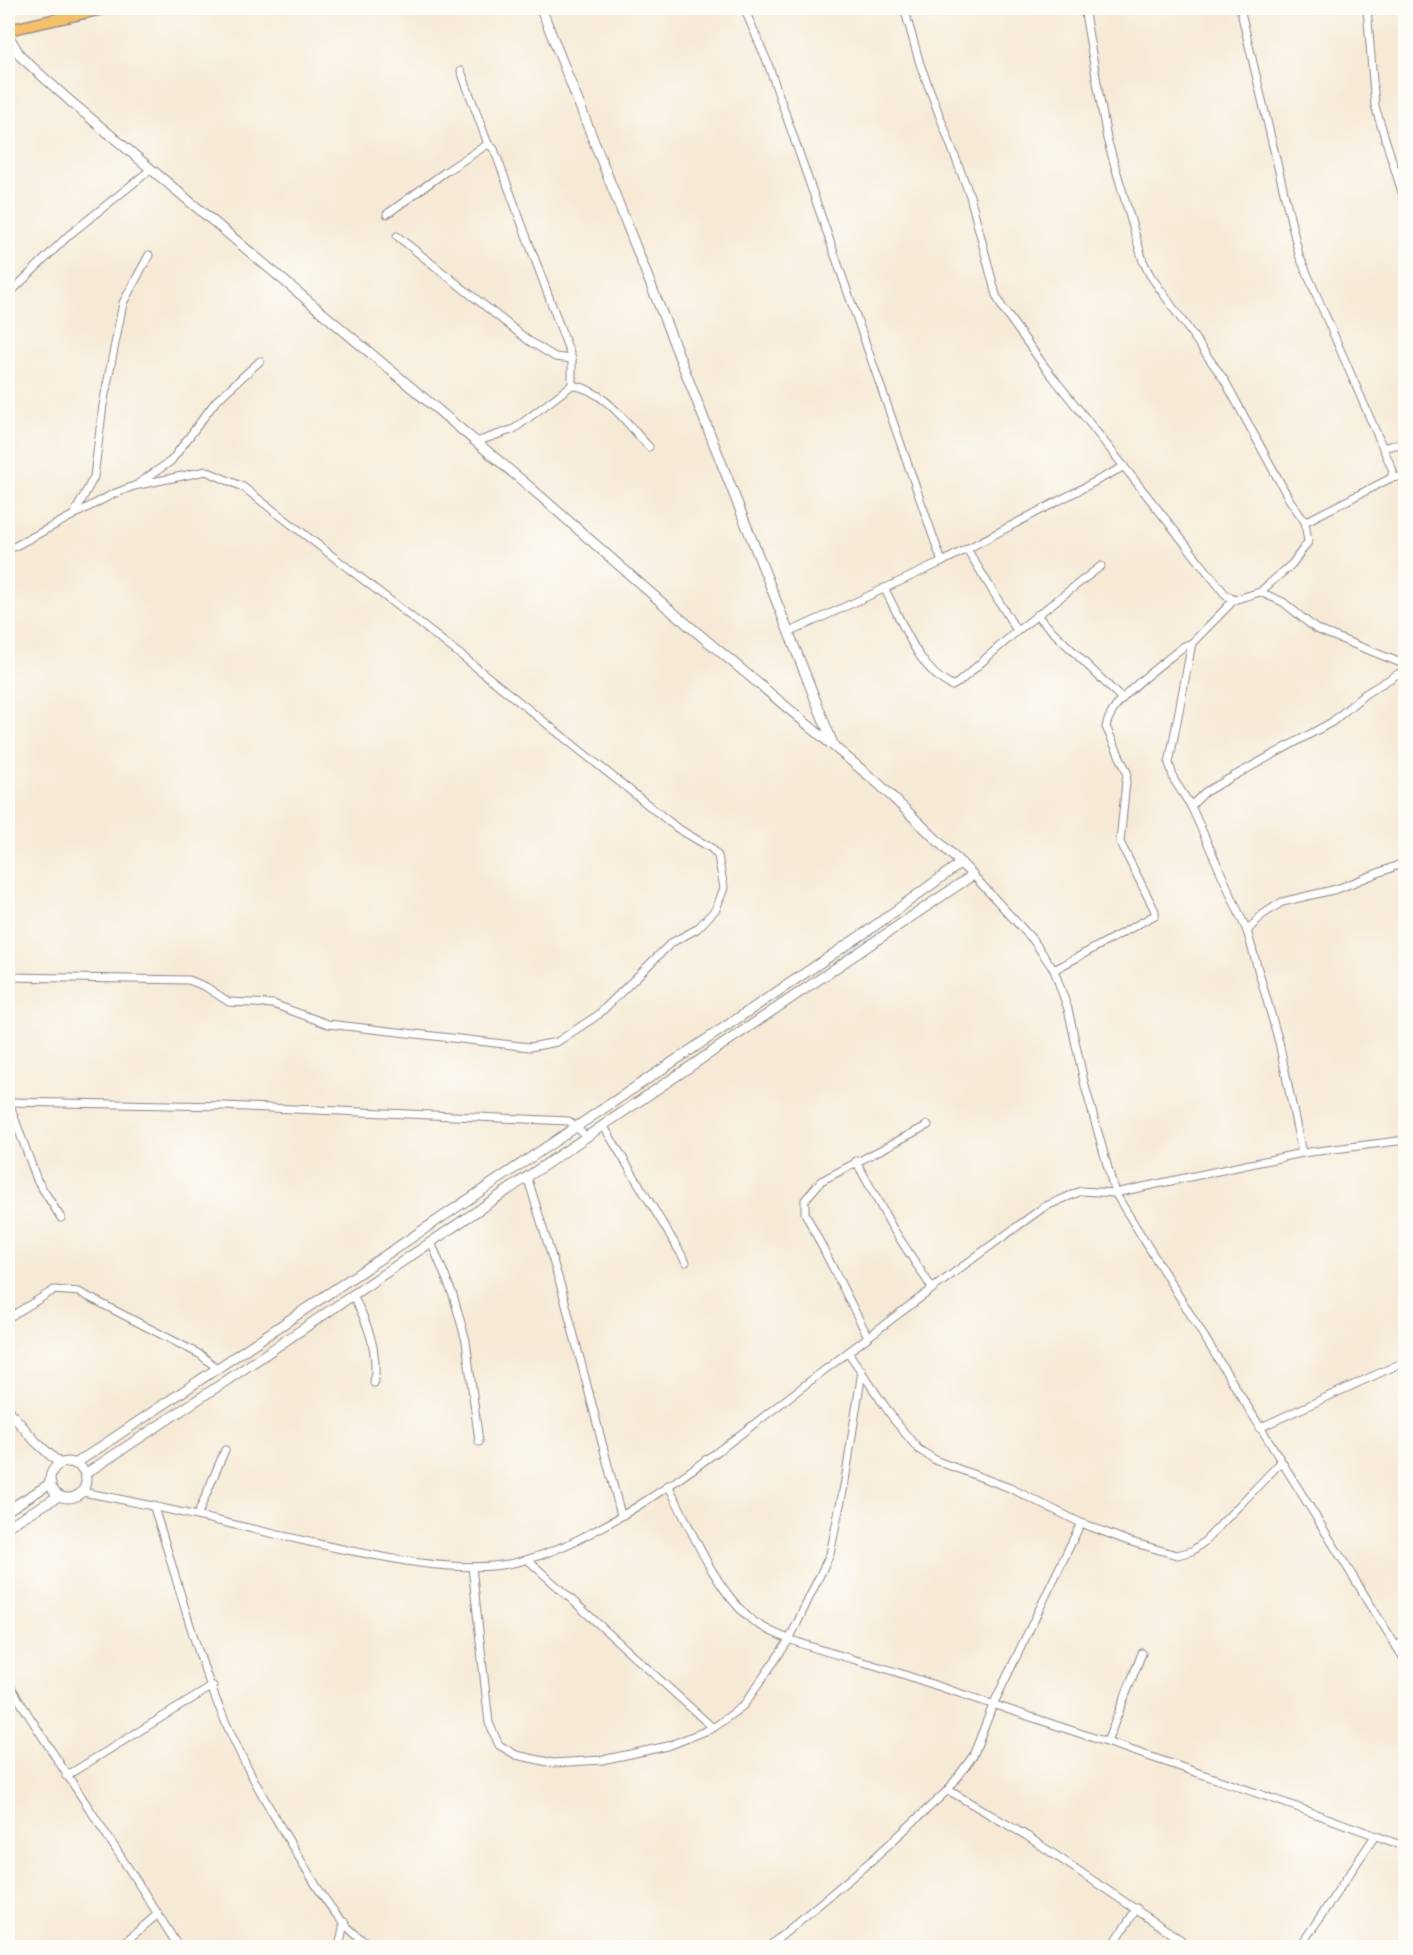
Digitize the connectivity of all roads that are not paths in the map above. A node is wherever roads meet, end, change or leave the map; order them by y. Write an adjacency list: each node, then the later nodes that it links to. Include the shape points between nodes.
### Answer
1 (107, 8): 8 (main road)
2 (541, 8): 41 (street)
3 (744, 8): 34 (street, via 771,72)
4 (904, 8): 26 (street, via 969,196 996,295 1045,367)
5 (1084, 8): 31 (street, via 1107,140 1143,261 1225,381)
6 (1240, 8): 25 (street, via 1299,255 1341,357)
7 (1367, 8): 14 (street, via 1375,106)
8 (71, 12): 9 (main road)
9 (8, 30)
10 (8, 35): 13 (street, via 21,57)
11 (461, 71): 12 (street)
12 (488, 144): 15 (street); 19 (street, via 494,149)
13 (150, 170): 18 (street, via 69,235); 22 (street)
14 (1406, 205)
15 (387, 214)
16 (397, 236): 19 (street, via 528,341 555,357)
17 (149, 255): 30 (street, via 123,303 94,477)
18 (8, 295)
19 (572, 358): 21 (street)
20 (260, 361): 29 (street, via 216,401 171,461)
21 (572, 385): 22 (street, via 514,429); 24 (street, via 597,394)
22 (476, 442): 45 (street)
23 (1406, 443): 25 (street)
24 (649, 447)
25 (1385, 447): 28 (street, via 1393,471)
26 (1123, 467): 32 (street); 38 (street, via 1225,594)
27 (1406, 476): 28 (street)
28 (1391, 478): 31 (street)
29 (134, 486): 30 (street); 52 (street, via 206,471 243,487 677,828 711,848 718,856 724,888 716,909 697,929 671,944 598,1015 557,1042 530,1047 328,1024 273,1004 229,1002 189,980)
30 (74, 514): 33 (street)
31 (1305, 522): 37 (street, via 1308,542 1292,564)
32 (967, 549): 34 (street); 40 (street)
33 (8, 550)
34 (942, 562): 36 (street)
35 (1101, 567): 39 (street)
36 (884, 588): 40 (street, via 914,645 933,672 952,686); 41 (street)
37 (1260, 592): 38 (street); 43 (street, via 1282,602 1316,629)
38 (1234, 600): 42 (street)
39 (1036, 615): 40 (street); 44 (street)
40 (1017, 631)
41 (790, 632): 45 (street)
42 (1192, 643): 44 (street); 46 (street, via 1169,763 1174,780)
43 (1406, 667): 46 (street, via 1332,722 1205,792)
44 (1122, 699): 51 (street, via 1106,727 1127,772 1120,842 1155,915)
45 (834, 746): 48 (street)
46 (1191, 806): 50 (street)
47 (1406, 862): 50 (street, via 1337,889 1282,902 1262,915)
48 (961, 863): 49 (street); 56 (street, via 869,930)
49 (973, 874): 51 (street, via 1033,940); 54 (street)
50 (1247, 932): 59 (street, via 1279,1042)
51 (1054, 970): 62 (street, via 1068,1009)
52 (8, 977)
53 (8, 1102): 56 (street, via 224,1106 569,1121); 63 (street, via 37,1180)
54 (603, 1125): 57 (street); 65 (street)
55 (928, 1125): 60 (street)
56 (578, 1126): 57 (street); 72 (street)
57 (586, 1136): 61 (street)
58 (1406, 1140): 59 (street)
59 (1302, 1153): 62 (street)
60 (856, 1161): 66 (street); 69 (street, via 821,1182 805,1200 805,1213)
61 (527, 1176): 64 (street); 89 (street, via 559,1279)
62 (1115, 1193): 66 (street, via 1081,1191 1044,1207); 76 (street)
63 (61, 1218)
64 (431, 1242): 67 (street); 77 (street, via 453,1295 466,1341)
65 (686, 1262)
66 (932, 1288): 69 (street)
67 (352, 1294): 74 (street, via 366,1319 373,1346); 82 (street)
68 (8, 1318): 72 (street, via 54,1290 79,1292 201,1355)
69 (868, 1337): 70 (street)
70 (848, 1352): 73 (street); 84 (street)
71 (1406, 1361): 76 (street)
72 (218, 1369): 81 (street)
73 (862, 1371): 91 (street, via 918,1449 937,1461 1010,1488); 95 (street, via 830,1554)
74 (374, 1383)
75 (8, 1410): 80 (street)
76 (1259, 1428): 79 (street)
77 (479, 1442)
78 (225, 1450): 90 (street)
79 (1281, 1462): 91 (street, via 1192,1551 1177,1555 1128,1542); 97 (street)
80 (60, 1464): 81 (street); 83 (street)
81 (75, 1464): 82 (street)
82 (85, 1474): 85 (street)
83 (51, 1483): 86 (street); 88 (street)
84 (668, 1485): 89 (street); 95 (street, via 716,1575 741,1609)
85 (82, 1492): 86 (street, via 71,1498); 87 (street)
86 (59, 1496): 92 (street)
87 (153, 1505): 90 (street); 101 (street)
88 (8, 1510)
89 (621, 1515): 93 (street, via 588,1535)
90 (197, 1516): 94 (street, via 391,1558)
91 (1081, 1523): 102 (street)
92 (8, 1526)
93 (528, 1560): 94 (street); 103 (street)
94 (472, 1567): 103 (street, via 489,1723 499,1745 516,1755 553,1763 602,1760 668,1746)
95 (789, 1640): 102 (street); 103 (street, via 744,1706)
96 (1406, 1640): 97 (street)
97 (1396, 1646): 99 (street)
98 (1143, 1653): 104 (street)
99 (1406, 1662)
100 (8, 1682): 105 (street)
101 (213, 1686): 105 (street); 111 (street, via 224,1719 265,1801 318,1888)
102 (993, 1705): 104 (street); 106 (street, via 973,1756)
103 (713, 1728)
104 (1107, 1742): 107 (street)
105 (66, 1776): 110 (street)
106 (948, 1790): 109 (street, via 1009,1824); 116 (street, via 872,1860)
107 (1375, 1836): 108 (street); 119 (street)
108 (1406, 1847)
109 (1137, 1908): 117 (street); 118 (street)
110 (158, 1914): 112 (street); 113 (street)
111 (344, 1922): 114 (street); 115 (street, via 361,1941)
112 (118, 1947)
113 (179, 1947)
114 (339, 1947)
115 (377, 1947)
116 (767, 1947)
117 (1111, 1947)
118 (1193, 1947)
119 (1299, 1947)

